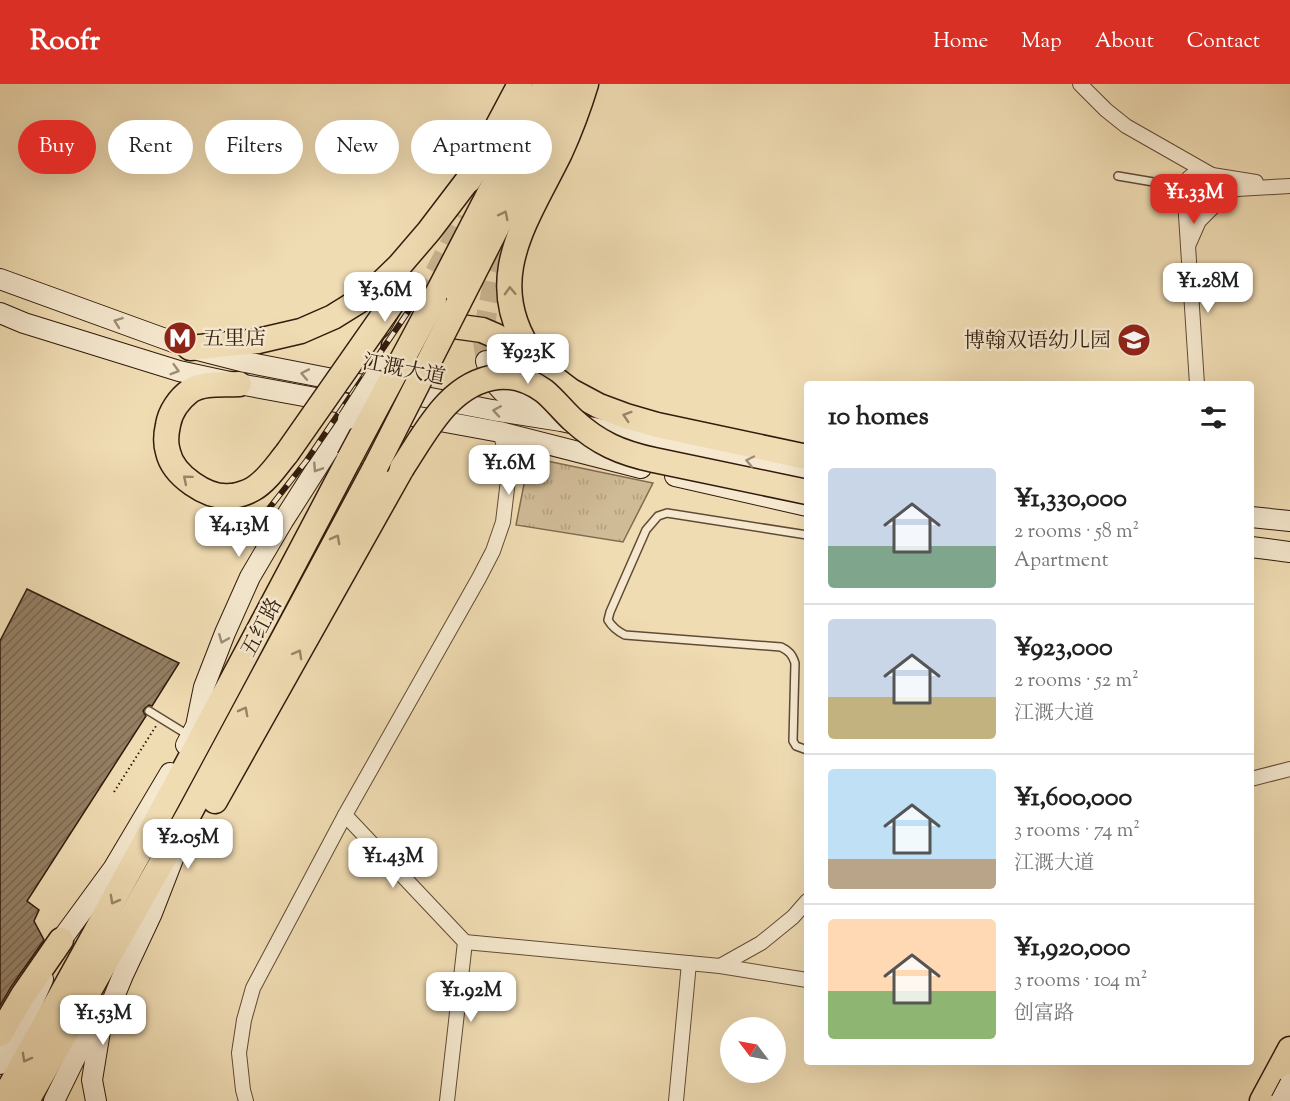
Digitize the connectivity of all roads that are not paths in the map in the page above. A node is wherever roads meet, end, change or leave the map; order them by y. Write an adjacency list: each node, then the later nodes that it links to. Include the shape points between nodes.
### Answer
1 (520, 84): 6 (highway)
2 (546, 84): 17 (highway, 五红路)
3 (570, 84): 49 (highway, 五红路, one-way to 3, bridge, via 376,466)
4 (586, 84): 22 (highway, one-way to 4, via 536,360 520,334 513,317 510,274 518,237 561,151)
5 (1080, 84): 7 (street, via 1126,126)
6 (502, 120)
7 (1152, 141): 10 (street); 13 (street, via 1182,166)
8 (472, 174): 19 (highway, via 399,266 370,294 333,317 301,331 258,341)
9 (473, 174): 17 (highway, via 433,242)
10 (1209, 174): 12 (street); 13 (street, via 1201,172 1190,177); 14 (street, via 1217,179 1221,190)
11 (1119, 176): 13 (lane)
12 (1287, 187): 14 (street, via 1237,189)
13 (1184, 193): 14 (street, via 1194,209 1207,210); 15 (street)
14 (1215, 204): 15 (street, via 1199,221)
15 (1188, 246): 23 (street)
16 (0, 279): 19 (main road, 江溉大道, one-way to 16)
17 (418, 297): 20 (main road); 24 (highway, one-way to 24, bridge, via 270,475 252,490 231,496 213,494 193,485 177,470 168,453 169,418 176,404 190,391 204,385); 48 (highway, 五红路, bridge, via 349,459)
18 (0, 313): 24 (main road, 江溉大道, one-way to 24, via 179,371)
19 (190, 348): 25 (main road, 江溉大道, one-way to 19, via 245,362)
20 (388, 356): 22 (highway, via 406,334 426,326 446,325 496,336); 43 (main road, one-way to 43, bridge, via 250,577 204,687)
21 (486, 361): 25 (main road, via 492,380 503,392)
22 (554, 378): 28 (highway, one-way to 22, via 626,416 585,399)
23 (1197, 381)
24 (239, 384): 26 (main road, 江溉大道)
25 (554, 420): 29 (main road, 江溉大道, one-way to 25)
26 (500, 432): 27 (main road, 江溉大道); 30 (street)
27 (564, 448): 30 (street, via 527,453); 32 (main road, 江溉大道)
28 (804, 456)
29 (804, 472)
30 (508, 480): 50 (street, via 493,550)
31 (804, 491): 44 (highway, one-way to 31, bridge, via 402,468 444,407 471,384 503,376 529,381 585,430 624,452)
32 (804, 505)
33 (1290, 510): 34 (main road)
34 (1254, 515)
35 (1254, 515): 36 (main road)
36 (1290, 521)
37 (804, 535): 45 (lane, via 667,513 658,516 646,530 608,620 625,635 787,650 795,663 793,741)
38 (1290, 540): 39 (main road)
39 (1254, 545)
40 (1254, 546): 41 (main road)
41 (1290, 552)
42 (149, 711): 43 (lane)
43 (193, 732): 48 (highway); 51 (main road)
44 (248, 741): 49 (highway); 53 (highway)
45 (804, 749)
46 (1290, 769): 47 (street)
47 (1254, 778)
48 (161, 813): 51 (highway); 57 (highway, 五红路, one-way to 57)
49 (189, 814): 53 (main road); 57 (highway, 五红路)
50 (345, 815): 55 (street); 69 (street, via 254,988 239,1053)
51 (113, 869): 54 (main road)
52 (804, 904): 58 (street, via 761,943)
53 (152, 913): 57 (main road)
54 (61, 940): 60 (highway); 62 (main road)
55 (465, 942): 56 (street); 70 (street)
56 (689, 963): 58 (street); 71 (street)
57 (104, 964): 65 (highway, 五红路, one-way to 65); 66 (highway, 五红路); 67 (main road, via 79,1050); 68 (main road, via 92,1080)
58 (720, 966): 59 (street)
59 (804, 980)
60 (0, 1034)
61 (1290, 1049): 72 (highway)
62 (0, 1064)
63 (1290, 1072): 73 (highway); 74 (main road)
64 (1290, 1084): 74 (main road, bridge)
65 (2, 1101)
66 (27, 1101)
67 (54, 1101)
68 (96, 1101)
69 (246, 1101)
70 (447, 1101)
71 (676, 1101)
72 (1262, 1101)
73 (1272, 1101)
74 (1283, 1101)

